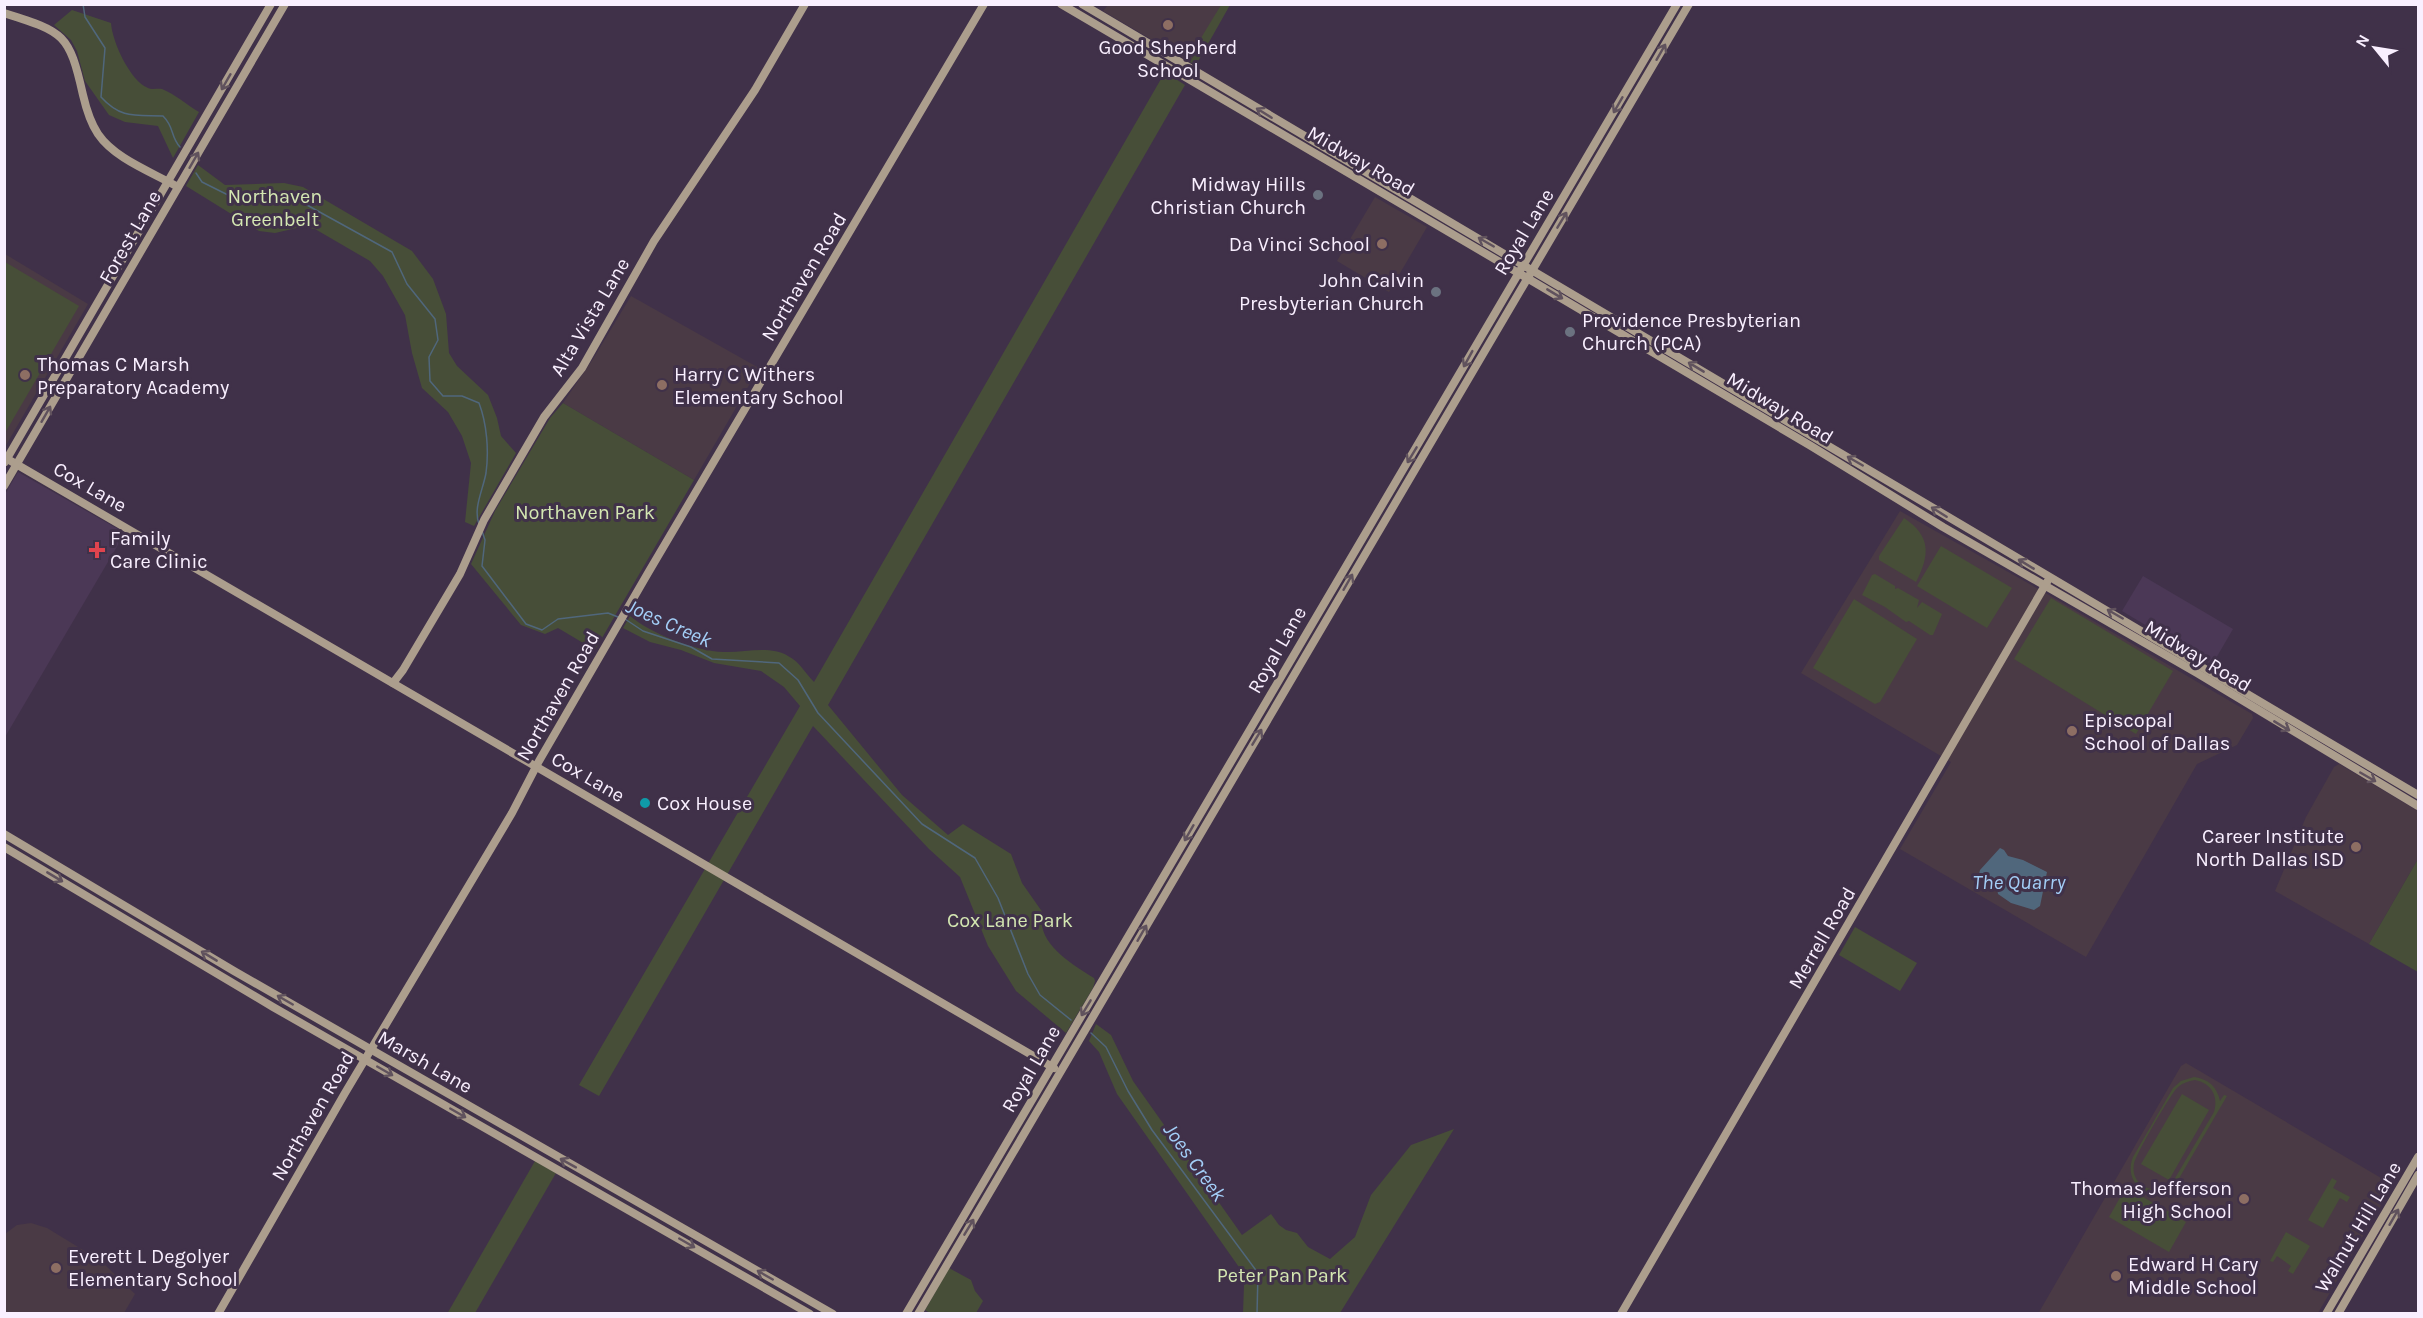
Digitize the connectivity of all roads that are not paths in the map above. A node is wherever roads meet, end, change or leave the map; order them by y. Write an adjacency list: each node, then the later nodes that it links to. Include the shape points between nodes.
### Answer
1 (271, 4): 10 (main road, Forest Lane)
2 (285, 4): 11 (main road, Forest Lane)
3 (805, 4): 29 (main road, Alta Vista Lane, via 755,90 654,241 582,368 544,417 484,520 460,574)
4 (984, 4): 30 (main road, Northaven Road)
5 (1060, 4): 18 (main road, Midway Road)
6 (1082, 4): 16 (main road, Midway Road, one-way to 6)
7 (1677, 4): 16 (main road, Royal Lane, one-way to 16)
8 (1689, 4): 17 (main road, Royal Lane, one-way to 8)
9 (4, 13): 14 (main road, via 41,25 63,40 72,52 88,115 99,136 118,153)
10 (256, 31): 11 (main road); 12 (main road, Forest Lane, one-way to 12)
11 (266, 37): 13 (main road, Forest Lane)
12 (210, 109): 13 (main road); 14 (main road, Forest Lane)
13 (220, 115): 15 (main road, Forest Lane, one-way to 13)
14 (168, 181): 15 (main road); 22 (main road, Forest Lane)
15 (178, 187): 23 (main road, Forest Lane, one-way to 15)
16 (1523, 265): 17 (main road, Midway Road); 18 (main road, Royal Lane)
17 (1532, 270): 19 (main road, Royal Lane); 25 (main road, Midway Road, one-way to 17)
18 (1519, 273): 19 (main road, Midway Road); 20 (main road, Royal Lane)
19 (1527, 278): 21 (main road, Royal Lane); 26 (main road, Midway Road, one-way to 26)
20 (1481, 335): 21 (main road); 39 (main road, Royal Lane, one-way to 39)
21 (1490, 340): 40 (main road, Royal Lane, one-way to 21)
22 (5, 460): 23 (main road, Cox Lane)
23 (17, 464): 24 (main road, Forest Lane); 29 (main road, Cox Lane)
24 (4, 486)
25 (2049, 578): 26 (main road, Merrell Road); 27 (main road, Midway Road, one-way to 25)
26 (2045, 586): 28 (main road, Midway Road); 52 (main road, Merrell Road)
27 (2168, 645): 28 (main road); 31 (main road, Midway Road)
28 (2162, 653): 33 (main road, Midway Road, one-way to 33)
29 (393, 683): 30 (main road, Cox Lane)
30 (536, 766): 37 (main road, Northaven Road); 39 (main road, Cox Lane)
31 (2406, 787): 32 (main road, Midway Road); 33 (main road)
32 (2418, 795)
33 (2401, 796): 34 (main road, Midway Road)
34 (2418, 806)
35 (4, 834): 37 (main road, Marsh Lane, one-way to 35)
36 (4, 847): 38 (main road, Marsh Lane, one-way to 38)
37 (371, 1050): 38 (main road, Northaven Road); 49 (main road, Marsh Lane, one-way to 37)
38 (365, 1060): 47 (main road, Northaven Road); 48 (main road, Marsh Lane, one-way to 48)
39 (1051, 1066): 40 (main road, Cox Lane); 41 (main road, Royal Lane)
40 (1060, 1072): 42 (main road, Royal Lane)
41 (1012, 1134): 42 (main road); 45 (main road, Royal Lane)
42 (1021, 1140): 46 (main road, Royal Lane, one-way to 42)
43 (2418, 1157): 53 (main road, Walnut Hill Lane)
44 (2418, 1175): 54 (main road, Walnut Hill Lane, one-way to 44)
45 (948, 1243): 46 (main road); 50 (main road, Royal Lane)
46 (956, 1248): 51 (main road, Royal Lane)
47 (218, 1314)
48 (810, 1314)
49 (833, 1314)
50 (906, 1314)
51 (918, 1314)
52 (1621, 1314)
53 (2326, 1314)
54 (2338, 1314)

